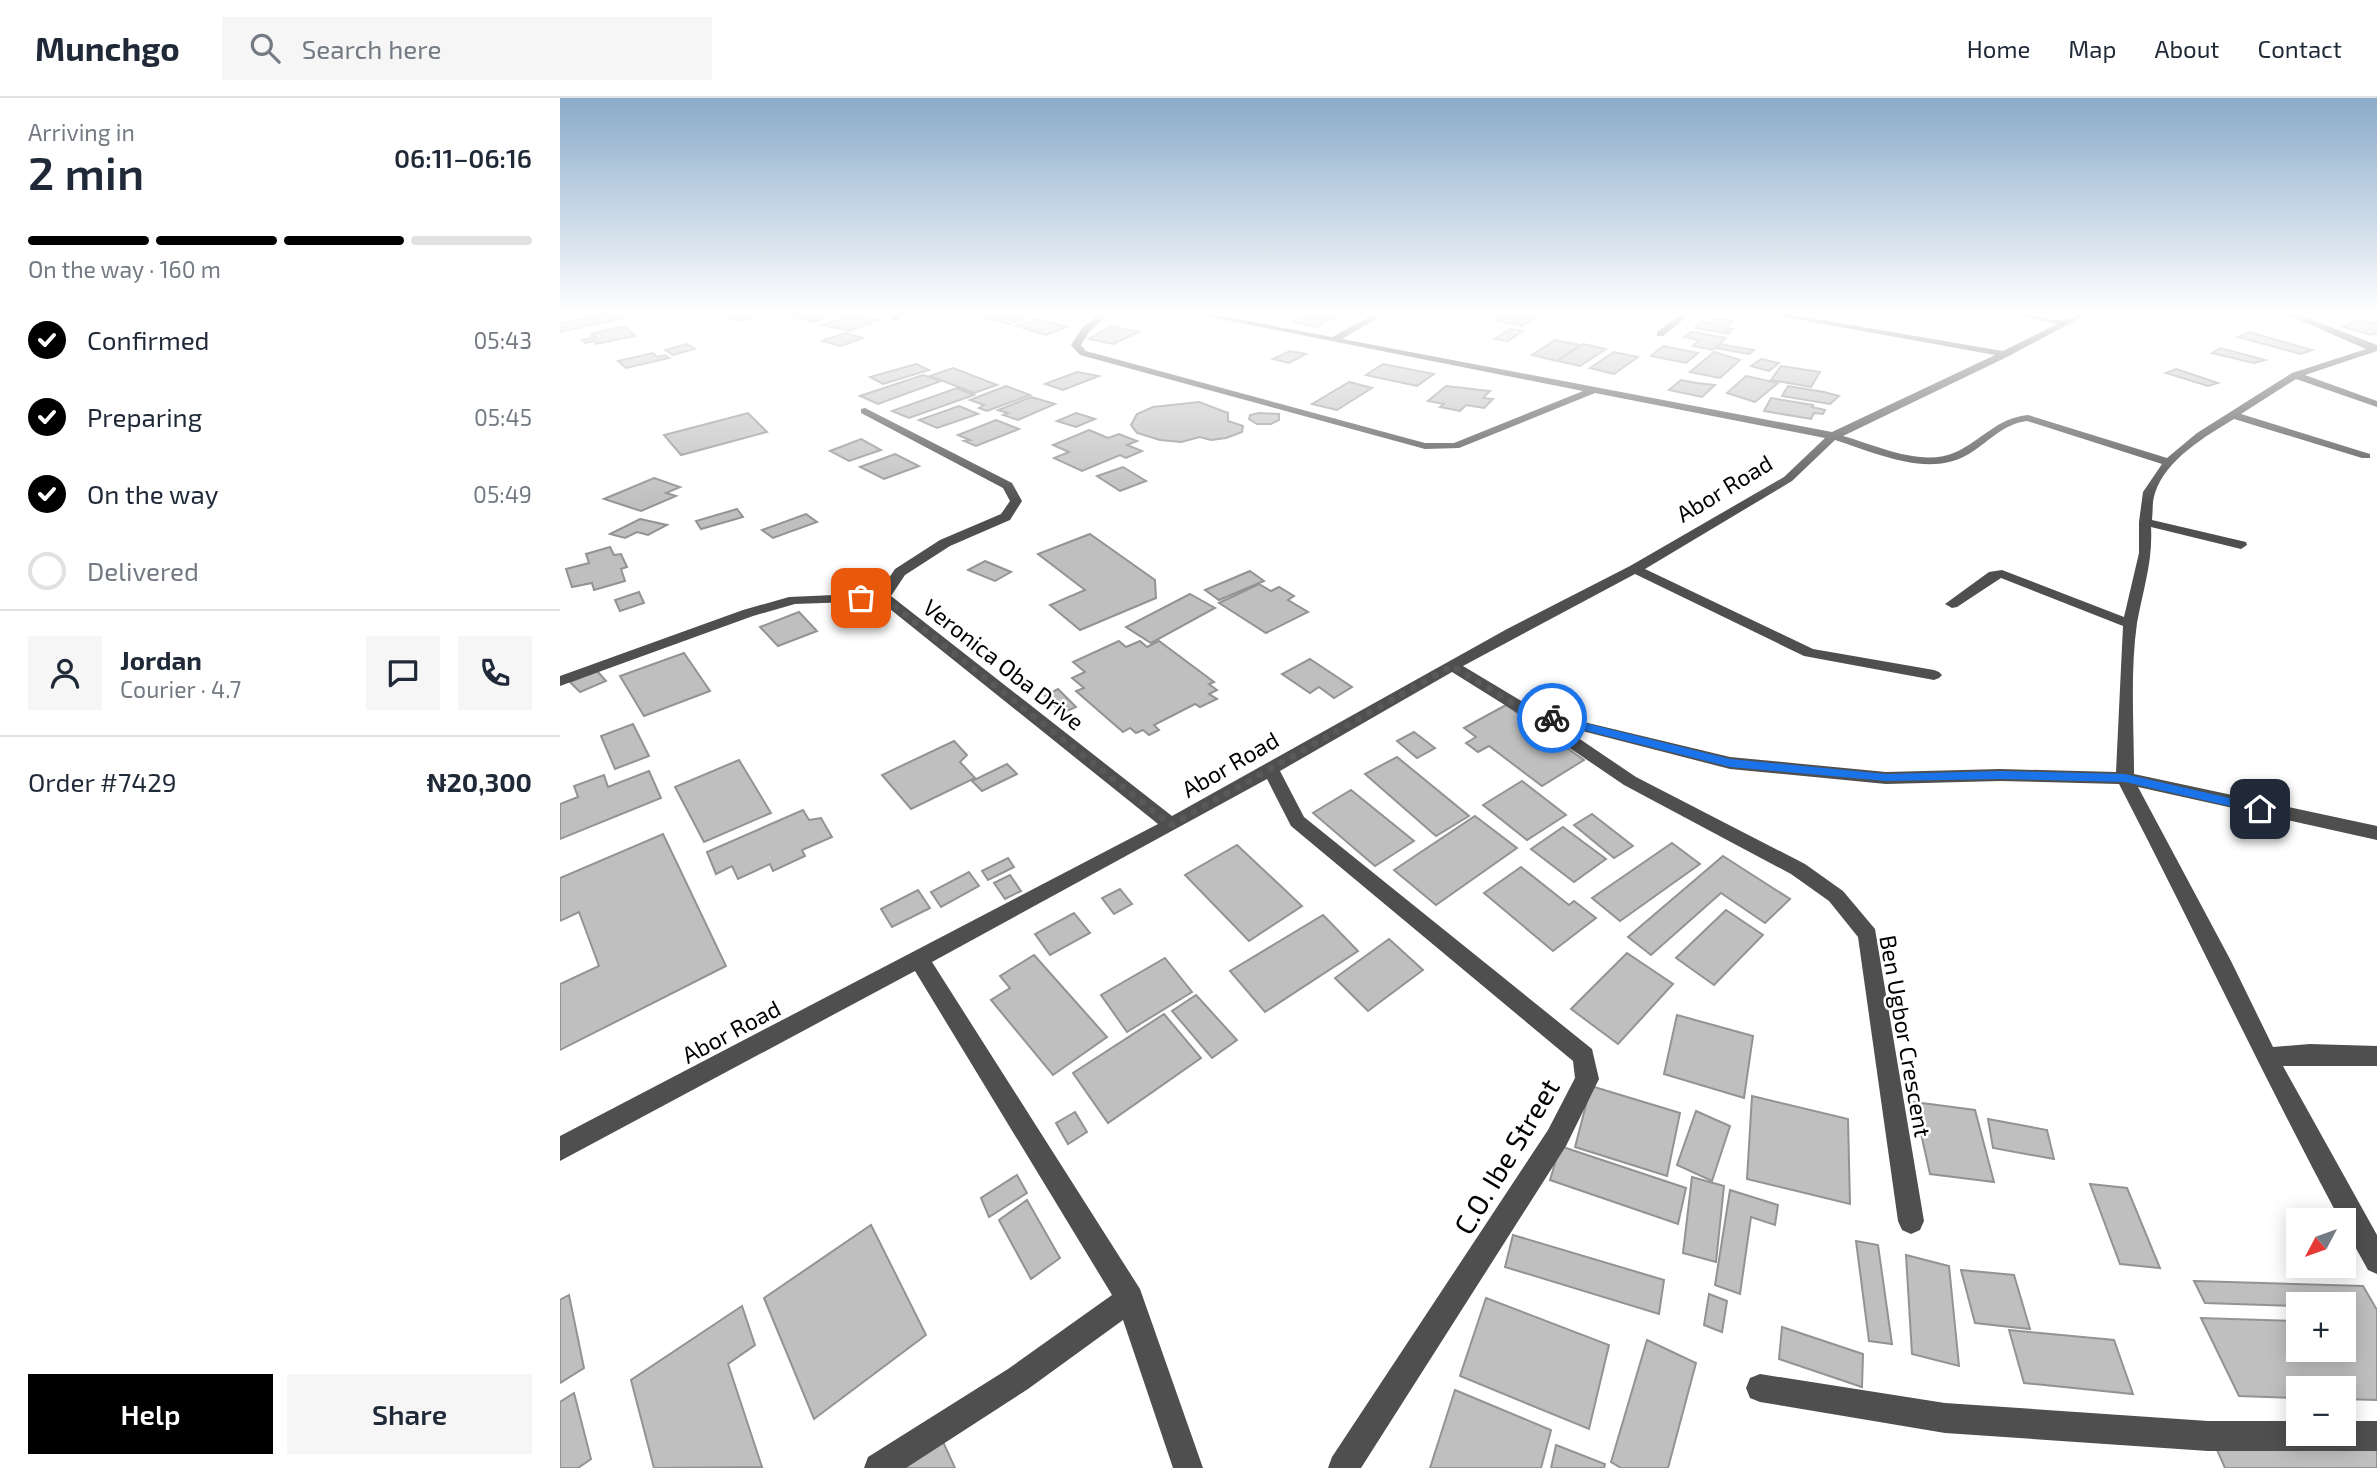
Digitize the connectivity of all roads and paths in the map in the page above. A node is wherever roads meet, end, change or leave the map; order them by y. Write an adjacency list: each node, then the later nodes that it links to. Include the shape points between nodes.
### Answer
1 (1167, 376): 6 (street, via 1425,446 1455,446)
2 (1522, 376): 6 (street)
3 (1960, 376): 10 (street, Abor Road)
4 (2294, 376): 9 (street)
5 (2298, 376): 7 (street)
6 (1595, 390): 10 (street)
7 (2377, 404)
8 (865, 411): 16 (street, via 1008,486 1016,501 1006,517 945,543 900,572)
9 (2233, 415): 11 (street); 12 (street)
10 (1833, 436): 12 (street, via 1920,460 1947,460 2003,425 2028,418); 15 (street, Abor Road, via 1788,479)
11 (2366, 456)
12 (2169, 462): 13 (street, via 2149,492)
13 (2145, 522): 14 (street); 18 (street, via 2146,553)
14 (2241, 545)
15 (1635, 569): 19 (street, Abor Road); 20 (street, via 1810,653)
16 (883, 597): 21 (street, via 794,600); 25 (street, Veronica Oba Drive)
17 (1952, 604): 18 (street, via 2002,574)
18 (2130, 624): 24 (street)
19 (1452, 666): 22 (street, Ben Ugbor Crescent); 23 (street, Abor Road)
20 (1934, 675)
21 (560, 681)
22 (1532, 715): 24 (street, via 1742,765 1886,778); 31 (street, Ben Ugbor Crescent, via 1630,780 1798,870 1836,895 1868,935)
23 (1270, 768): 25 (street, Abor Road); 38 (street, C.O. Ibe Street, via 1297,821 1584,1056 1587,1079 1557,1138)
24 (2125, 778): 26 (street); 29 (street)
25 (1171, 825): 27 (street, Abor Road)
26 (2377, 833)
27 (919, 959): 30 (street, Abor Road); 33 (street)
28 (2377, 1056): 29 (street)
29 (2267, 1057): 32 (street)
30 (560, 1149)
31 (1911, 1221)
32 (2377, 1261)
33 (1130, 1299): 36 (street, via 1018,1379); 37 (street)
34 (1760, 1388): 35 (street, via 1945,1418 2208,1436)
35 (2377, 1436)
36 (879, 1468)
37 (1188, 1468)
38 (1343, 1468)

